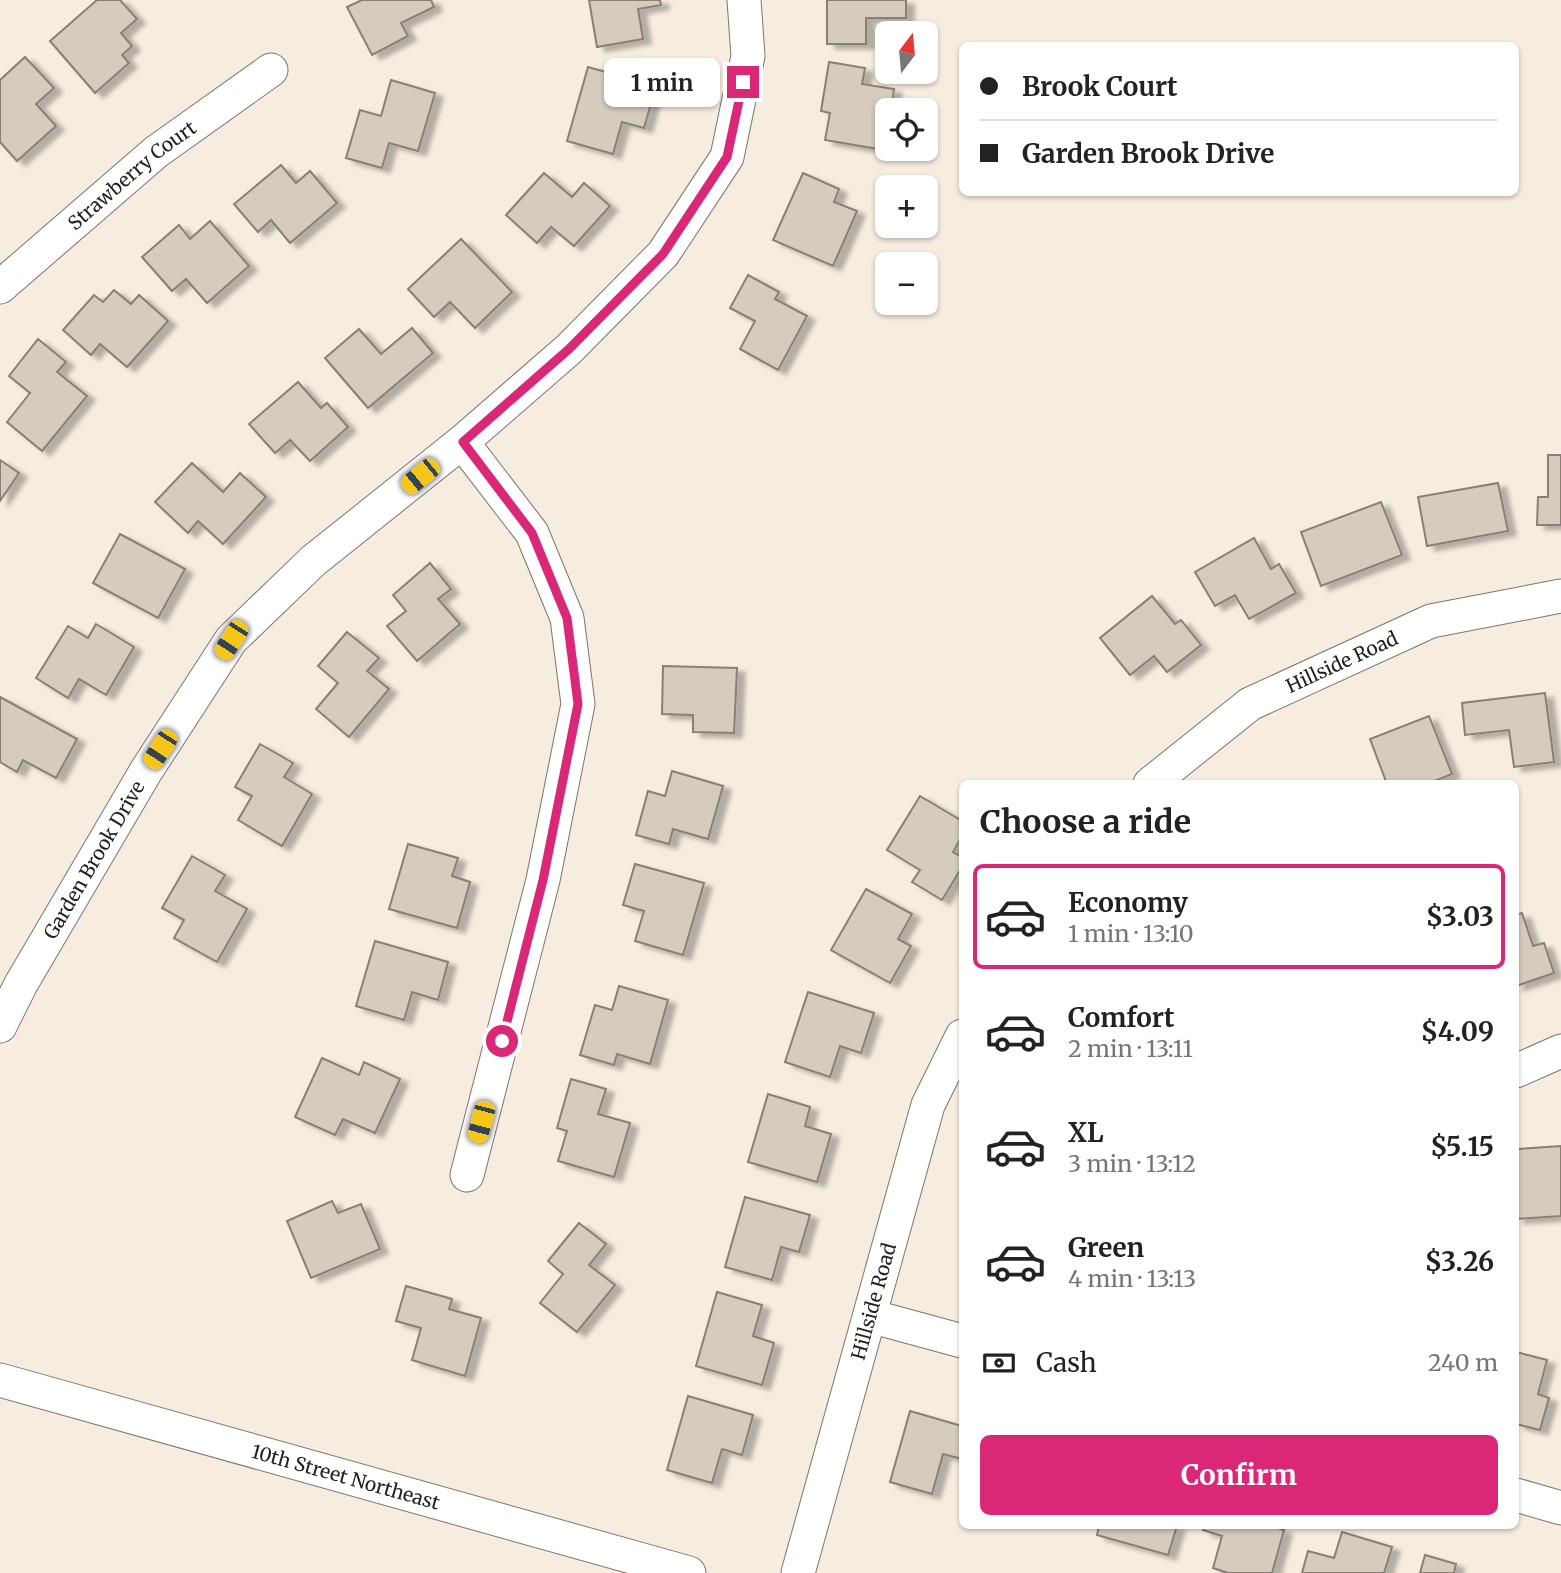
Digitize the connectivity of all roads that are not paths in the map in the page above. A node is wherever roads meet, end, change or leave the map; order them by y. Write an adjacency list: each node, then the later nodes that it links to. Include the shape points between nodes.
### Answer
1 (744, 0): 4 (street, Garden Brook Drive, via 748,56 727,157 663,254 569,349)
2 (271, 70): 3 (street, Strawberry Court, via 156,152)
3 (0, 287)
4 (463, 442): 7 (street, Garden Brook Drive, via 313,561 231,640 146,771); 11 (street, via 532,533 567,618 578,704 543,880)
5 (1561, 596): 6 (street, Hillside Road, via 1431,621 1250,704)
6 (1155, 780)
7 (0, 1026)
8 (959, 1041): 12 (street, Hillside Road, via 928,1105)
9 (1561, 1051): 10 (street)
10 (1519, 1069)
11 (467, 1175)
12 (870, 1316): 13 (street); 18 (street, Hillside Road)
13 (959, 1340)
14 (0, 1381): 17 (street, 10th Street Northeast)
15 (1519, 1496): 16 (street)
16 (1561, 1507)
17 (689, 1573)
18 (798, 1573)

